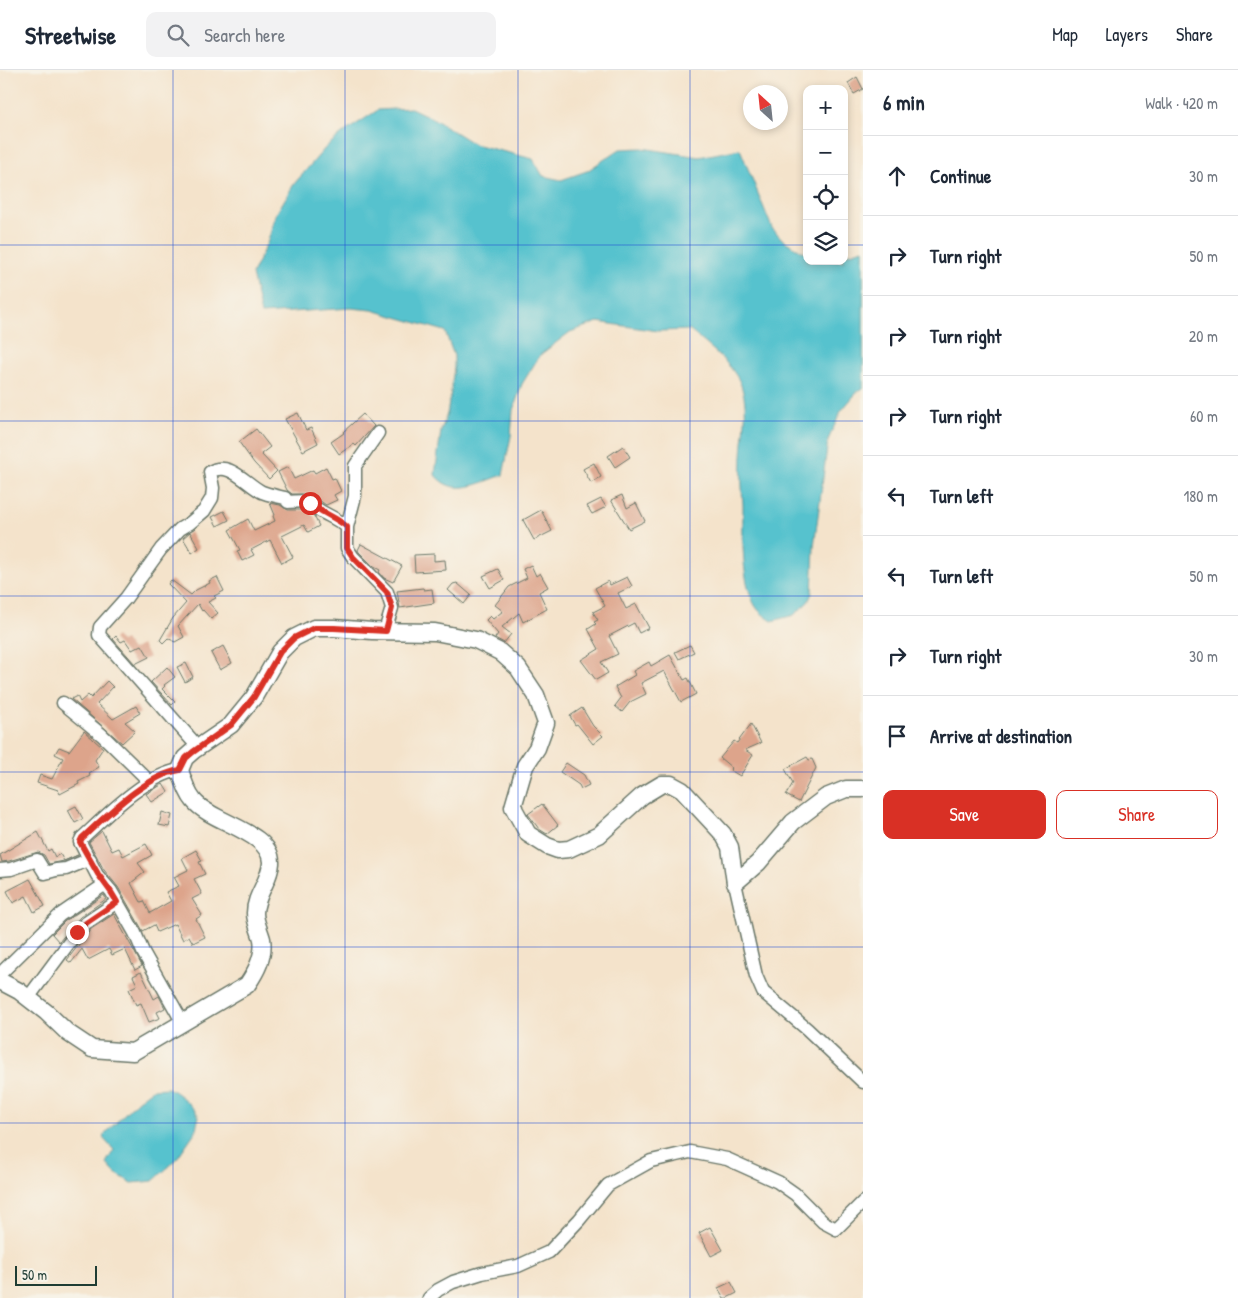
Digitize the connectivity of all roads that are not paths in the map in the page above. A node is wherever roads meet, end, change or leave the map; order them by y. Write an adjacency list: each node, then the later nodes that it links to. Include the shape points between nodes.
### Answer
1 (378, 433): 2 (street, via 355,466 355,496)
2 (347, 527): 3 (street, via 347,548 387,592 392,608); 5 (street, via 310,503 288,502 230,471 222,468 213,470 210,472 212,498 204,511 161,549 126,598 100,626 99,635)
3 (386, 631): 5 (street, via 314,628 294,638 280,652 254,697 231,725); 11 (street, via 435,632 476,640 500,652 518,668 536,696 546,723 537,748 525,766 513,807 528,834 547,846 569,849 598,835 642,796 662,784 671,784 682,790 724,834 730,847)
4 (63, 703): 7 (street, via 102,735)
5 (198, 747): 6 (street, via 186,758)
6 (180, 770): 7 (street, via 167,772); 17 (street, via 194,801 218,819 255,838 268,849 271,862 255,914 262,940 256,972 247,985)
7 (151, 783): 9 (street, via 115,807 82,838 80,842)
8 (863, 789): 11 (street, via 846,789 826,797 793,822 758,863)
9 (90, 859): 10 (street, via 45,873 37,860); 12 (street)
10 (0, 870)
11 (735, 883): 18 (street, via 756,976 763,992)
12 (104, 884): 13 (street); 14 (street, via 60,915)
13 (117, 902): 16 (street, via 82,928); 17 (street)
14 (0, 974)
15 (0, 981): 16 (street)
16 (28, 998): 17 (street, via 92,1049 133,1052)
17 (183, 1023)
18 (863, 1082)
19 (863, 1202): 20 (street, via 836,1229 772,1179 727,1159 690,1152 651,1162 608,1186 548,1252 518,1266 453,1282)
20 (430, 1298)

